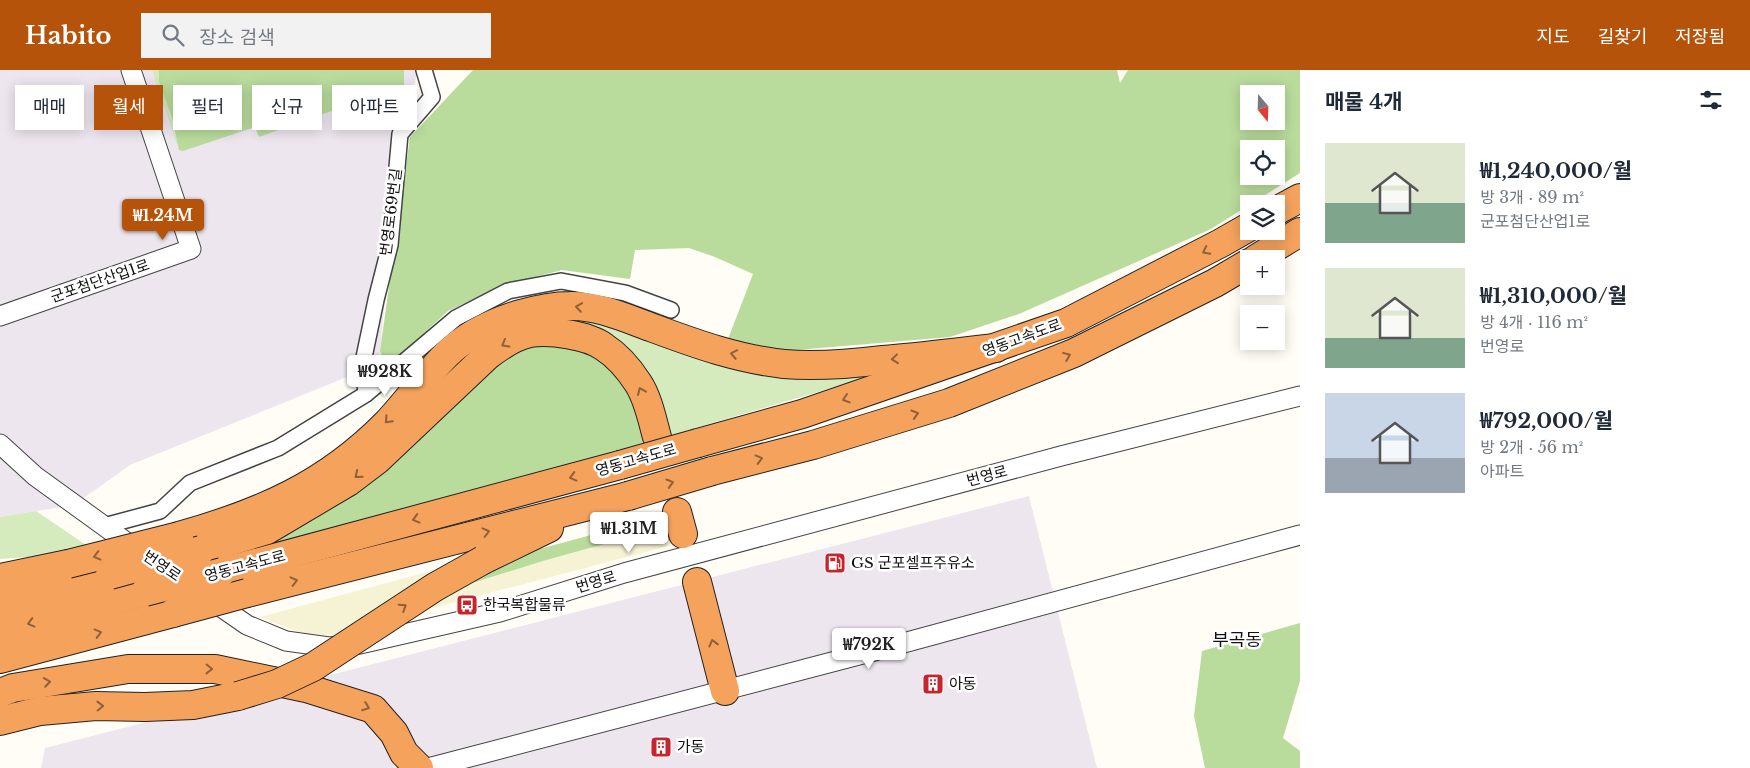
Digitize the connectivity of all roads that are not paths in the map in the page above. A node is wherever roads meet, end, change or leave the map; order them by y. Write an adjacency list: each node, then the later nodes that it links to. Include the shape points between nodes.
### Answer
1 (131, 70): 10 (street, 군포첨단산업1로, via 191,248)
2 (424, 70): 12 (street, 번영로69번길, via 432,97 400,134 390,245 363,362)
3 (1300, 198): 4 (highway)
4 (1285, 206)
5 (1240, 232): 11 (highway, 영동고속도로, one-way to 11, via 1066,323)
6 (1300, 232): 7 (highway)
7 (1271, 250)
8 (1240, 268): 16 (highway, 영동고속도로, one-way to 8, bridge, via 949,404 1074,353)
9 (671, 310): 12 (street, via 625,293 561,281 508,291 456,318)
10 (0, 316)
11 (996, 348): 19 (highway, one-way to 19, via 837,365 784,364 717,351 607,312 572,306 542,308 471,336 447,354 387,423 332,470 297,492 217,525); 23 (highway, 영동고속도로, one-way to 23, bridge, via 802,414)
12 (366, 394): 17 (street, via 278,448 190,484 160,511)
13 (1300, 396): 17 (street, 번영로, via 624,573 500,612 360,644 329,647 286,642 247,625)
14 (657, 437): 19 (highway, one-way to 19, via 639,384 626,365 603,346 572,335 530,333 507,342 487,356 377,460 348,482 267,530)
15 (0, 444): 17 (street, 번영로, via 35,476)
16 (617, 499): 24 (highway, 영동고속도로, one-way to 16, bridge); 27 (highway, one-way to 16, bridge, via 50,710 96,706 193,705 277,684 313,668 435,587 483,560)
17 (104, 526)
18 (1300, 535): 25 (street)
19 (190, 543): 20 (highway, one-way to 20, bridge); 22 (highway, bridge, via 110,575)
20 (0, 578)
21 (697, 582): 25 (highway, one-way to 21)
22 (0, 603)
23 (0, 631)
24 (0, 659)
25 (725, 691): 29 (street)
26 (0, 693): 28 (highway, one-way to 28, via 13,688 128,669 215,669 306,688 373,709)
27 (0, 721)
28 (419, 768)
29 (428, 768)

